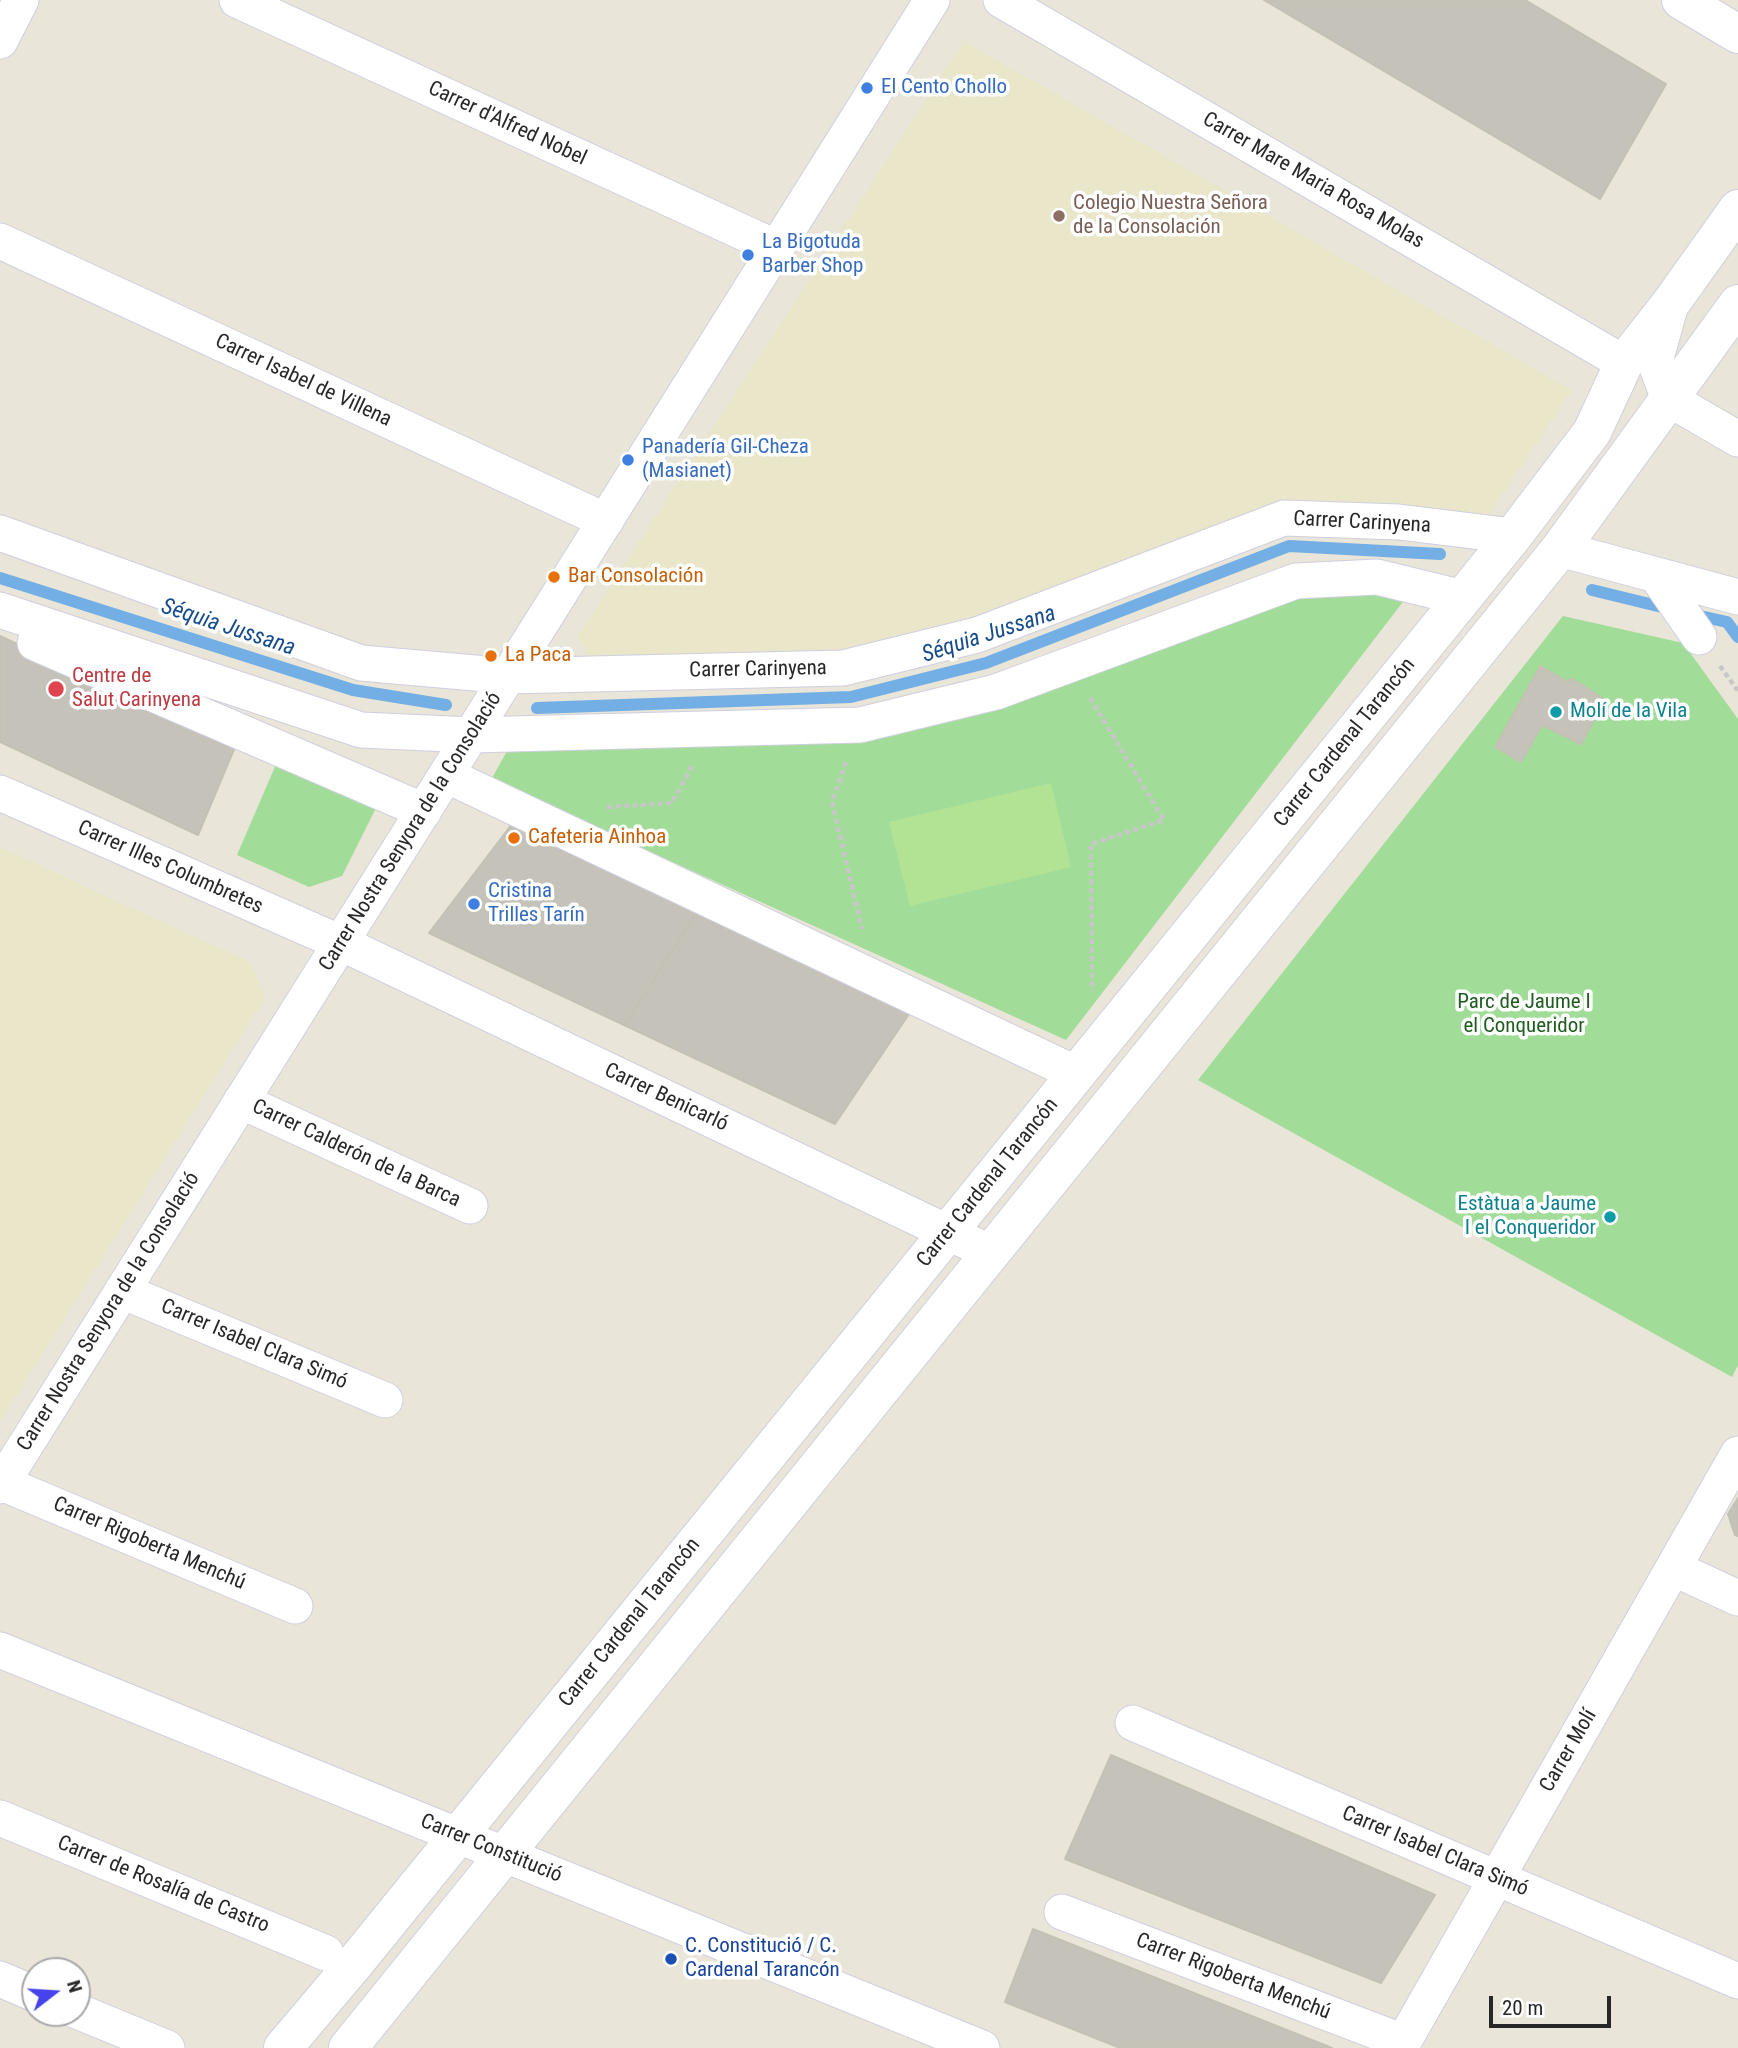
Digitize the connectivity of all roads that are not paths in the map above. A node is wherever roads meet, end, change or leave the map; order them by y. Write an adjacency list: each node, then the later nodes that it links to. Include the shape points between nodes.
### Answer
1 (21, 0): 7 (street)
2 (237, 0): 10 (street, Carrer d'Alfred Nobel)
3 (932, 0): 10 (street, Carrer Nostra Senyora de la Consolació)
4 (1001, 0): 13 (street, Carrer Mare Maria Rosa Molas)
5 (1681, 0): 6 (street)
6 (1738, 34)
7 (0, 41)
8 (1738, 209): 11 (street, Carrer Cardenal Tarancón)
9 (0, 240): 16 (street, Carrer Isabel de Villena)
10 (777, 248): 16 (street, Carrer Nostra Senyora de la Consolació)
11 (1671, 303): 13 (street, Carrer Cardenal Tarancón); 14 (street, Carrer Cardenal Tarancón, via 1655,362)
12 (1738, 304): 14 (street)
13 (1624, 363): 18 (street, Carrer Cardenal Tarancón, via 1592,432)
14 (1670, 399): 15 (street); 19 (street)
15 (1738, 439)
16 (606, 521): 26 (street, Carrer Nostra Senyora de la Consolació)
17 (0, 533): 26 (street, Carrer Carinyena, via 361,663)
18 (1513, 536): 22 (street, Carrer Cardenal Tarancón); 26 (street, Carrer Carinyena, via 1399,522 1284,518 977,635 843,668)
19 (1560, 549): 20 (street); 36 (street)
20 (1661, 582): 21 (street); 25 (street)
21 (1738, 597)
22 (1463, 598): 27 (street, via 1377,577 1296,581 996,692 860,725); 32 (street, Carrer Cardenal Tarancón)
23 (0, 610): 27 (street, via 361,730)
24 (0, 628): 30 (street)
25 (1699, 637)
26 (509, 676): 27 (street, Carrer Nostra Senyora de la Consolació)
27 (472, 735): 28 (street, Carrer Nostra Senyora de la Consolació)
28 (446, 775): 30 (street, Carrer Nostra Senyora de la Consolació); 32 (street)
29 (0, 793): 31 (street, Carrer Illes Columbretes)
30 (424, 811): 31 (street, Carrer Nostra Senyora de la Consolació)
31 (341, 943): 33 (street, Carrer Nostra Senyora de la Consolació); 35 (street, Carrer Benicarló)
32 (1077, 1074): 35 (street, Carrer Cardenal Tarancón)
33 (242, 1101): 34 (street, Carrer Calderón de la Barca); 37 (street, Carrer Nostra Senyora de la Consolació)
34 (470, 1206)
35 (948, 1231): 36 (street, Carrer Benicarló); 47 (street, Carrer Cardenal Tarancón)
36 (991, 1252): 48 (street)
37 (122, 1291): 38 (street, Carrer Isabel Clara Simó); 40 (street, Carrer Nostra Senyora de la Consolació)
38 (385, 1400)
39 (1738, 1454): 41 (street, Carrer Molí)
40 (1, 1485): 43 (street, Carrer Rigoberta Menchú)
41 (1673, 1568): 42 (street); 49 (street, Carrer Molí)
42 (1738, 1598)
43 (295, 1606)
44 (0, 1650): 47 (street, Carrer Constitució)
45 (1133, 1723): 49 (street, Carrer Isabel Clara Simó)
46 (0, 1818): 51 (street, Carrer de Rosalía de Castro)
47 (457, 1835): 48 (street, Carrer Constitució); 58 (street, Carrer Cardenal Tarancón)
48 (503, 1856): 59 (street); 60 (street, Carrer Constitució)
49 (1497, 1879): 53 (street, Carrer Isabel Clara Simó); 56 (street, Carrer Molí)
50 (1062, 1912): 56 (street, Carrer Rigoberta Menchú)
51 (326, 1953)
52 (0, 1979): 54 (street)
53 (1738, 1982)
54 (21, 1988)
55 (91, 2017): 57 (street)
56 (1402, 2045)
57 (167, 2048)
58 (283, 2048)
59 (348, 2048)
60 (982, 2048)

